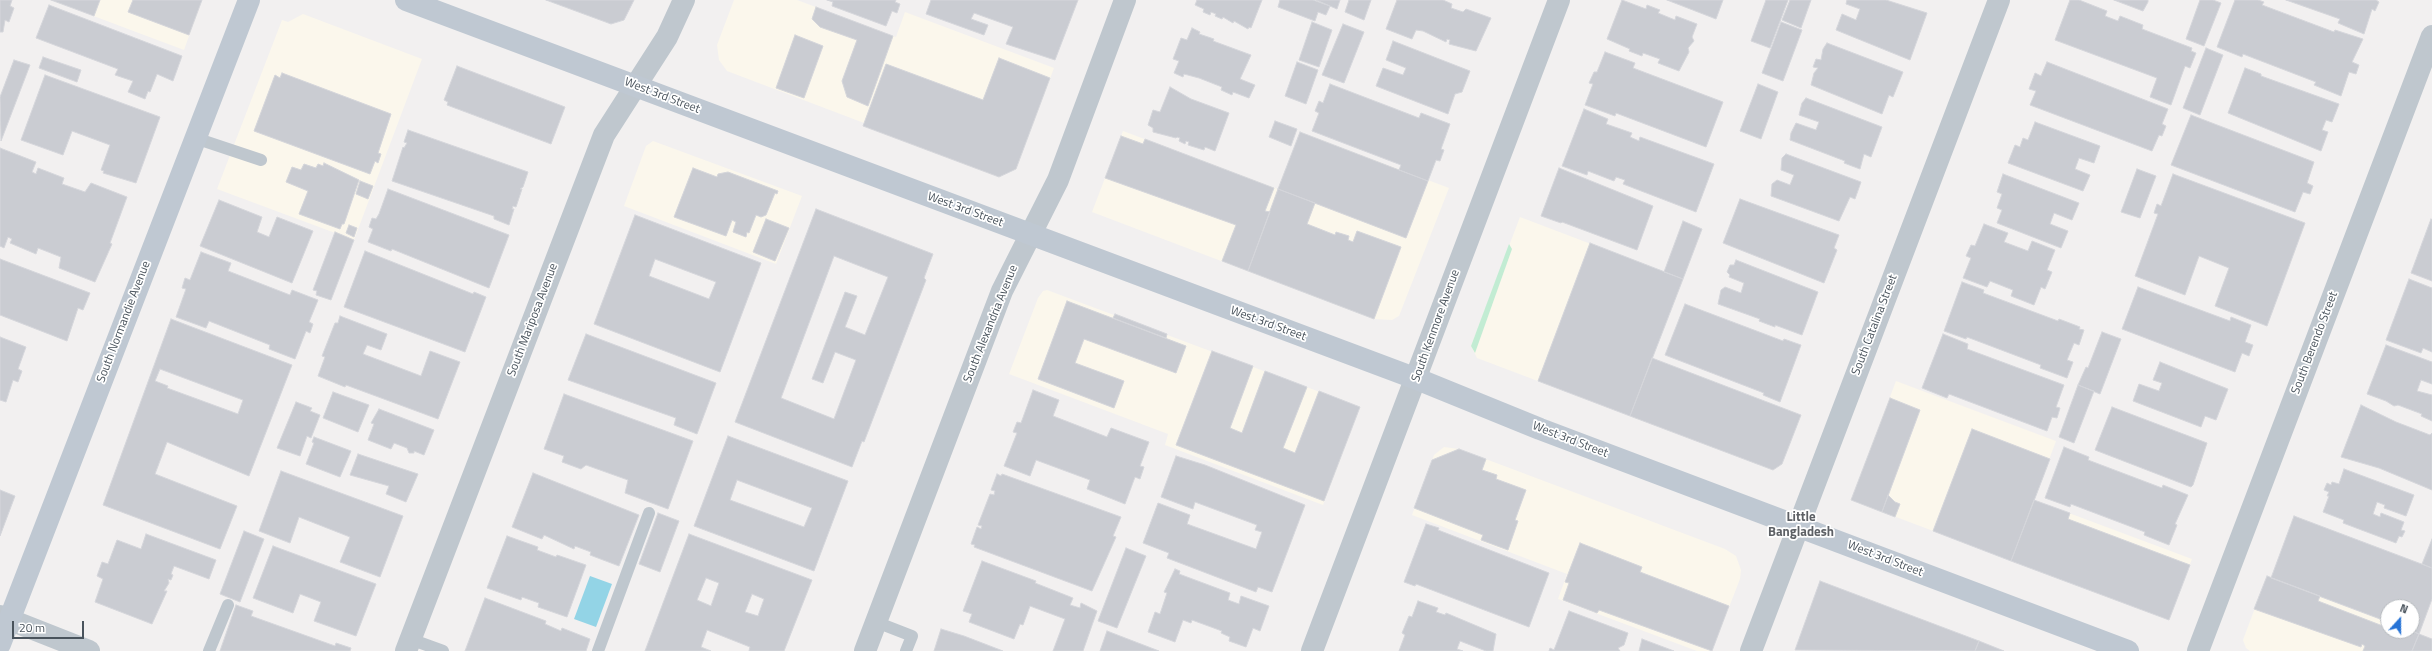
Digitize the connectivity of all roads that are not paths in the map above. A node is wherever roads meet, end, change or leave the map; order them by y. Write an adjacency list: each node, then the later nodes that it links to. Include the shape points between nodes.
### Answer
1 (249, 0): 9 (main road, South Normandie Avenue)
2 (406, 0): 8 (main road, West 3rd Street)
3 (684, 0): 8 (street, South Mariposa Avenue, via 667,37)
4 (1125, 0): 11 (street, South Alexandria Avenue, via 1058,180)
5 (1559, 0): 12 (street, South Kenmore Avenue)
6 (1999, 0): 14 (street, South Catalina Street)
7 (2432, 36): 29 (street, South Berendo Street)
8 (635, 86): 11 (main road, West 3rd Street); 19 (street, South Mariposa Avenue, via 604,135)
9 (196, 138): 10 (lane); 16 (main road, South Normandie Avenue)
10 (261, 160)
11 (1030, 234): 12 (main road, West 3rd Street); 17 (street, South Alexandria Avenue, via 1002,290)
12 (1417, 379): 14 (main road, West 3rd Street, via 1540,429); 26 (street, South Kenmore Avenue)
13 (649, 513): 23 (lane)
14 (1799, 526): 27 (street, South Catalina Street); 28 (main road, West 3rd Street)
15 (228, 605): 21 (lane)
16 (5, 618): 18 (main road, South Normandie Avenue); 20 (street)
17 (876, 622): 24 (street, South Alexandria Avenue); 25 (lane, via 912,636)
18 (0, 644)
19 (408, 645): 22 (lane)
20 (89, 651)
21 (209, 651)
22 (443, 651)
23 (598, 651)
24 (865, 651)
25 (906, 651)
26 (1312, 651)
27 (1751, 651)
28 (2128, 651)
29 (2198, 651)

